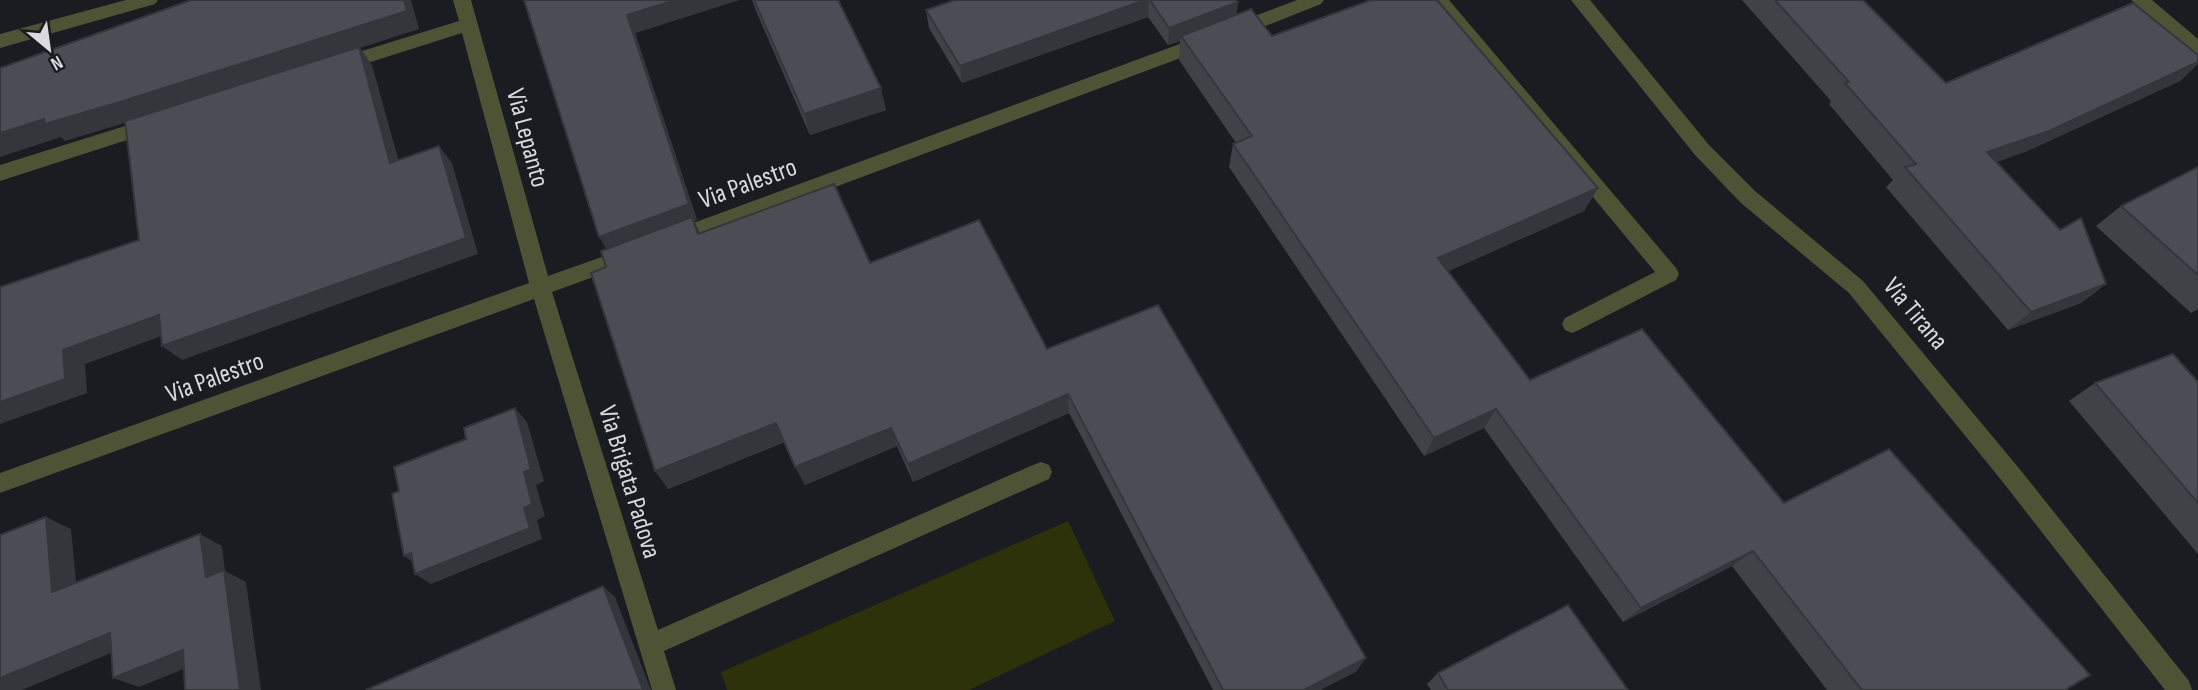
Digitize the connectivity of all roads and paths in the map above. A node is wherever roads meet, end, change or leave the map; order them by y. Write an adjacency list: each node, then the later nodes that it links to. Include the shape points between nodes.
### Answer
1 (149, 0): 8 (street)
2 (462, 0): 7 (street, Via Lepanto)
3 (1315, 0): 13 (street, Via Palestro)
4 (1439, 0): 14 (street, via 1669,274)
5 (1580, 0): 19 (street, Via Tirana, via 1702,150 1748,197 1856,287)
6 (2140, 0): 9 (street)
7 (470, 24): 10 (street); 13 (street, Via Lepanto)
8 (0, 41)
9 (2198, 49)
10 (318, 72)
11 (172, 118): 12 (street)
12 (0, 173)
13 (541, 289): 16 (street, Via Palestro); 17 (street, Via Brigata Padova)
14 (1572, 324)
15 (1041, 472): 17 (street)
16 (0, 484)
17 (649, 646): 18 (street, Via Brigata Padova)
18 (664, 690)
19 (2180, 690)

